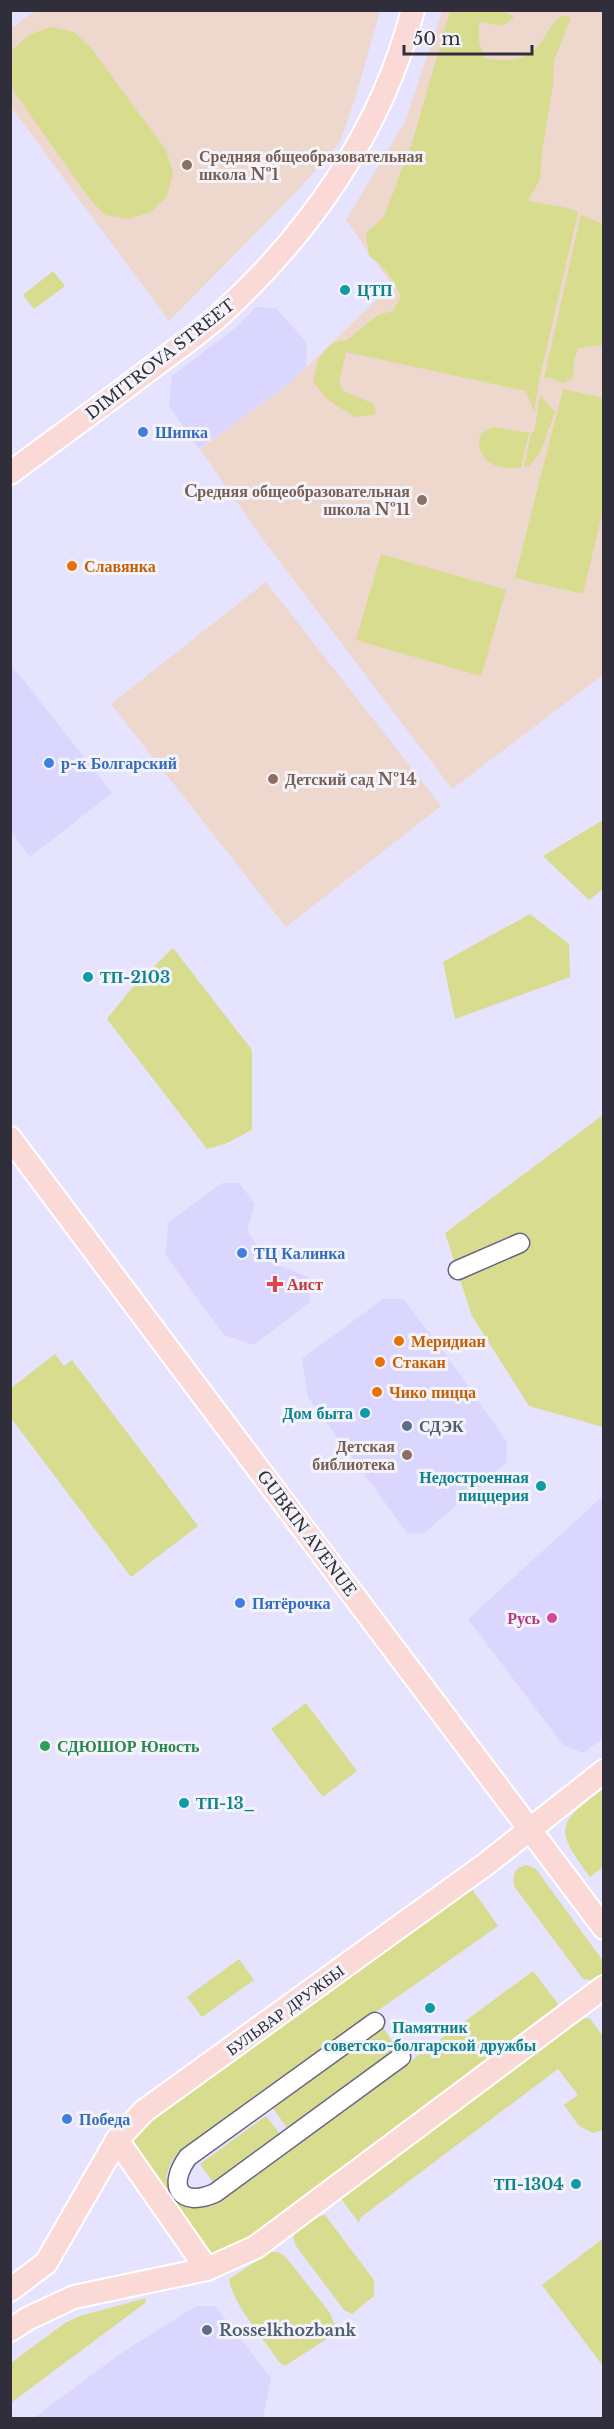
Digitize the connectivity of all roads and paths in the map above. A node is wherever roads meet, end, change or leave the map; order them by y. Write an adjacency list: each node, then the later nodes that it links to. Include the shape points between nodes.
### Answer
1 (413, 10): 2 (main road, DIMITROVA STREET, via 376,112 346,165 294,239 220,316)
2 (10, 473)
3 (10, 1138): 7 (main road, GUBKIN AVENUE)
4 (520, 1243): 5 (street)
5 (458, 1270)
6 (603, 1770): 7 (main road, БУЛЬВАР ДРУЖБЫ)
7 (530, 1829): 8 (main road, GUBKIN AVENUE); 12 (main road, БУЛЬВАР ДРУЖБЫ, via 144,2111)
8 (603, 1928)
9 (596, 1992): 13 (main road, via 256,2247)
10 (375, 2022): 11 (street, via 188,2157 176,2179 180,2191 190,2199 216,2193)
11 (401, 2058)
12 (117, 2140): 13 (main road); 14 (main road, БУЛЬВАР ДРУЖБЫ, via 46,2263)
13 (207, 2269): 15 (main road, via 74,2297)
14 (10, 2290)
15 (10, 2330)

